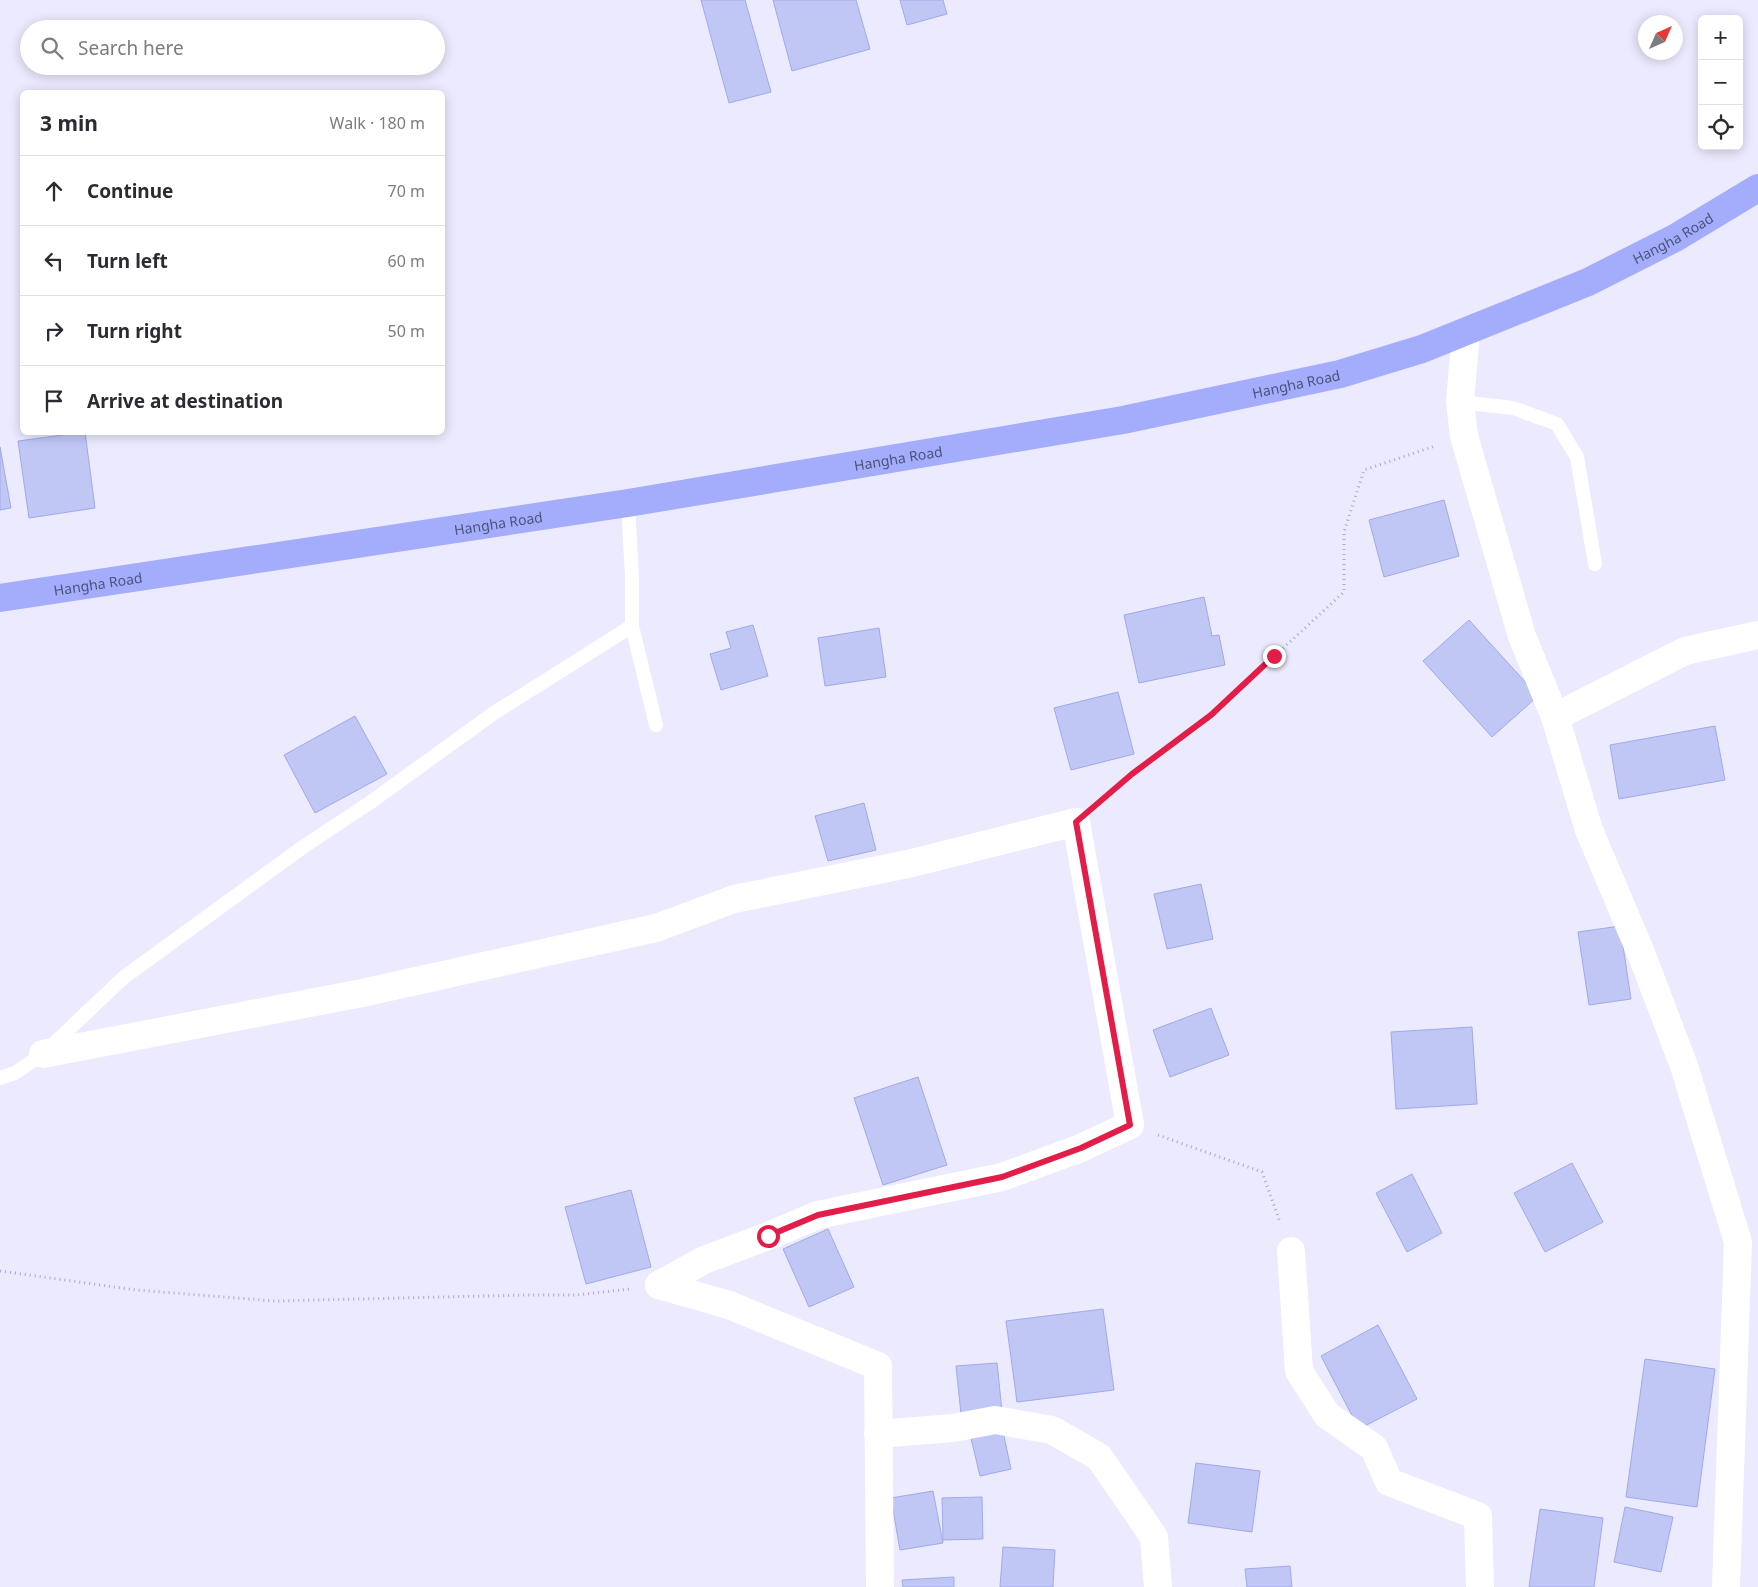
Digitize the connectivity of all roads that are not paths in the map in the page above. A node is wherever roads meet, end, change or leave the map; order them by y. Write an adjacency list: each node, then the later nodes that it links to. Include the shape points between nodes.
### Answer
1 (1758, 188): 2 (highway, Hangha Road, via 1675,238 1588,282)
2 (1466, 332): 3 (street); 4 (highway, Hangha Road, via 1340,374 1124,420)
3 (1460, 402): 5 (lane, via 1513,408 1557,424 1577,457); 9 (street, via 1464,436 1522,636)
4 (628, 503): 6 (highway, Hangha Road); 7 (lane)
5 (1595, 564)
6 (0, 598)
7 (632, 626): 10 (lane); 11 (lane, via 494,713 123,978)
8 (1758, 636): 9 (street, via 1685,651)
9 (1555, 717): 18 (street, via 1589,830 1684,1066 1738,1242)
10 (656, 725)
11 (43, 1054): 12 (lane, via 15,1073); 14 (street, via 362,993 656,928 734,899 908,864 1076,822 1130,1125 1081,1148 1002,1177 818,1215 704,1260 659,1285 730,1305 878,1366)
12 (0, 1078)
13 (1291, 1251): 17 (street, via 1299,1371 1327,1415 1374,1448 1389,1482 1478,1516)
14 (878, 1434): 15 (street); 16 (street, via 953,1428 995,1420 1052,1430 1099,1457 1154,1537)
15 (880, 1587)
16 (1158, 1587)
17 (1480, 1587)
18 (1726, 1587)

